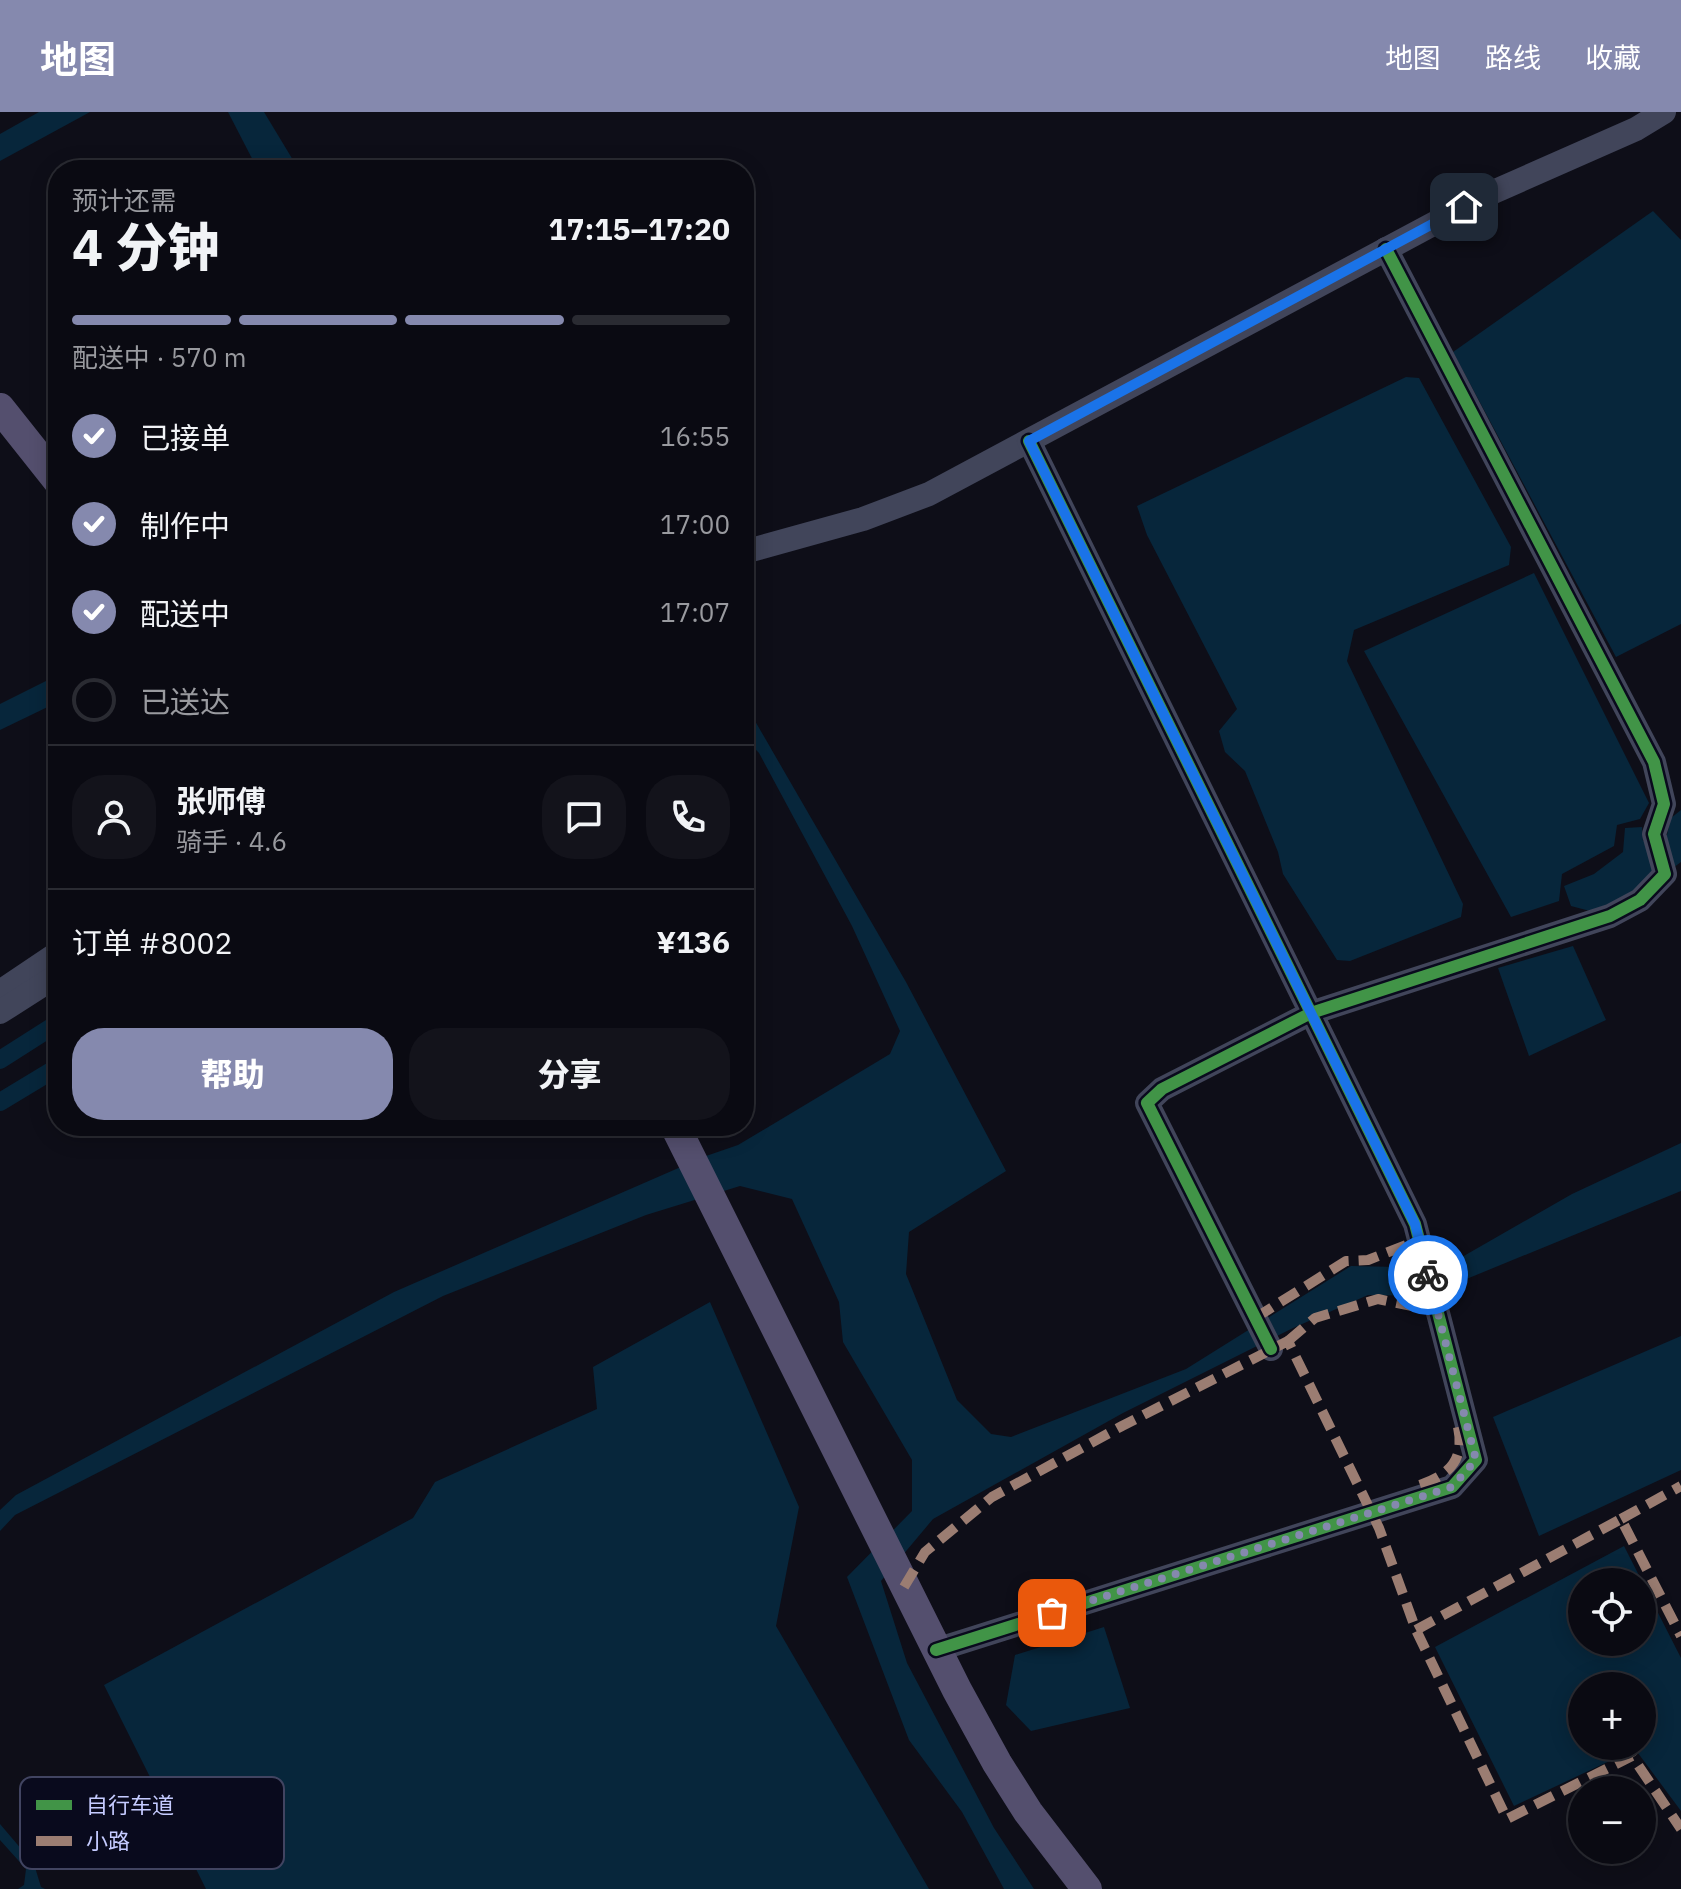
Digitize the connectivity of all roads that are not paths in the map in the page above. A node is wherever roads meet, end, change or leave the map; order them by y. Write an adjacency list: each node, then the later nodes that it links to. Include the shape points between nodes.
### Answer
1 (1664, 112): 2 (street)
2 (1386, 249): 4 (street); 11 (street, via 1654,762 1664,804 1654,834 1665,874 1640,900 1610,916)
3 (0, 408): 5 (main road)
4 (1029, 441): 6 (street, via 902,506); 11 (street)
5 (48, 468)
6 (754, 549)
7 (48, 960): 9 (street)
8 (48, 981): 10 (street)
9 (0, 992)
10 (0, 1012)
11 (1311, 1013): 13 (street, via 1162,1089 1147,1103); 14 (street, via 1415,1224 1476,1460 1452,1487)
12 (680, 1136): 14 (main road)
13 (1271, 1349)
14 (936, 1650): 15 (main road, via 997,1763)
15 (1087, 1889)

